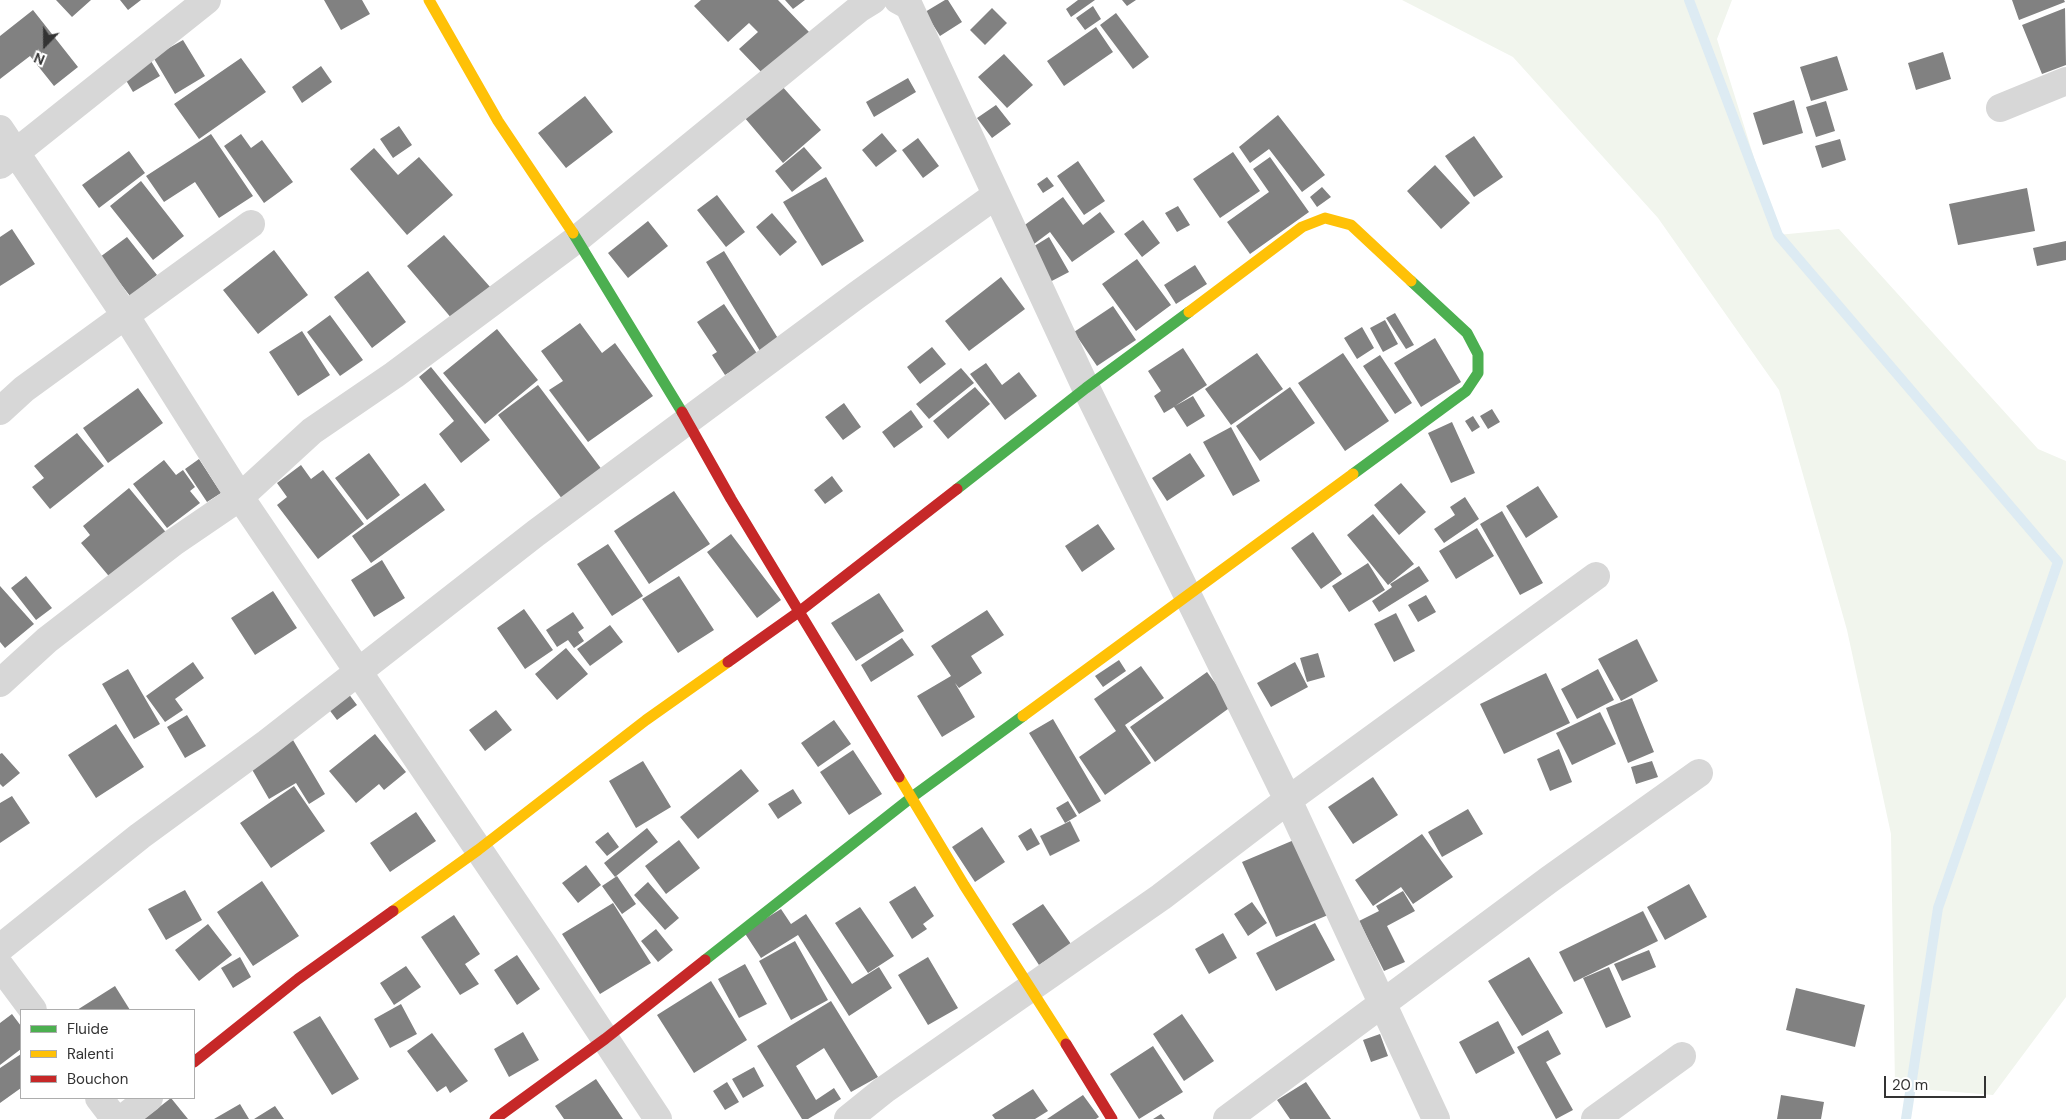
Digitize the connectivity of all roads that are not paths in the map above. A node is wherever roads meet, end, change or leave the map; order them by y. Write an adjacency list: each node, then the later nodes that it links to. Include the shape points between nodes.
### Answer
1 (207, 0): 8 (street)
2 (429, 0): 11 (street, via 498,121)
3 (874, 0): 11 (street, via 860,8)
4 (898, 0): 9 (street, via 910,6)
5 (2066, 81): 6 (street)
6 (2000, 108)
7 (0, 130): 8 (street)
8 (8, 159): 12 (street)
9 (996, 195): 13 (street); 15 (street)
10 (251, 224): 12 (street)
11 (577, 239): 15 (street); 16 (street, via 394,375 312,431)
12 (125, 315): 14 (street); 16 (street)
13 (1086, 388): 18 (street); 18 (street, via 1302,227 1325,218 1351,225 1467,333 1478,354 1478,373 1466,391); 19 (street)
14 (0, 410)
15 (688, 421): 19 (street, via 731,499); 20 (street, via 536,533)
16 (240, 497): 20 (street); 21 (street, via 174,542 47,640)
17 (1596, 576): 24 (street)
18 (1188, 594): 23 (street); 24 (street)
19 (800, 611): 23 (street); 25 (street, via 646,720)
20 (360, 672): 25 (street); 26 (street, via 140,836)
21 (0, 683)
22 (1699, 773): 29 (street)
23 (912, 797): 28 (street); 31 (street)
24 (1288, 800): 28 (street, via 1161,897); 29 (street)
25 (478, 850): 31 (street); 33 (street, via 298,980)
26 (0, 948)
27 (0, 966): 30 (street)
28 (1030, 989): 40 (street, via 884,1090); 41 (street)
29 (1382, 1004): 42 (street); 43 (street)
30 (32, 1009)
31 (605, 1038): 38 (street); 39 (street)
32 (1682, 1056): 44 (street)
33 (195, 1061)
34 (100, 1099): 36 (street)
35 (148, 1099): 37 (street)
36 (115, 1119)
37 (122, 1119)
38 (495, 1119)
39 (658, 1119)
40 (848, 1119)
41 (1112, 1119)
42 (1227, 1119)
43 (1436, 1119)
44 (1595, 1119)

